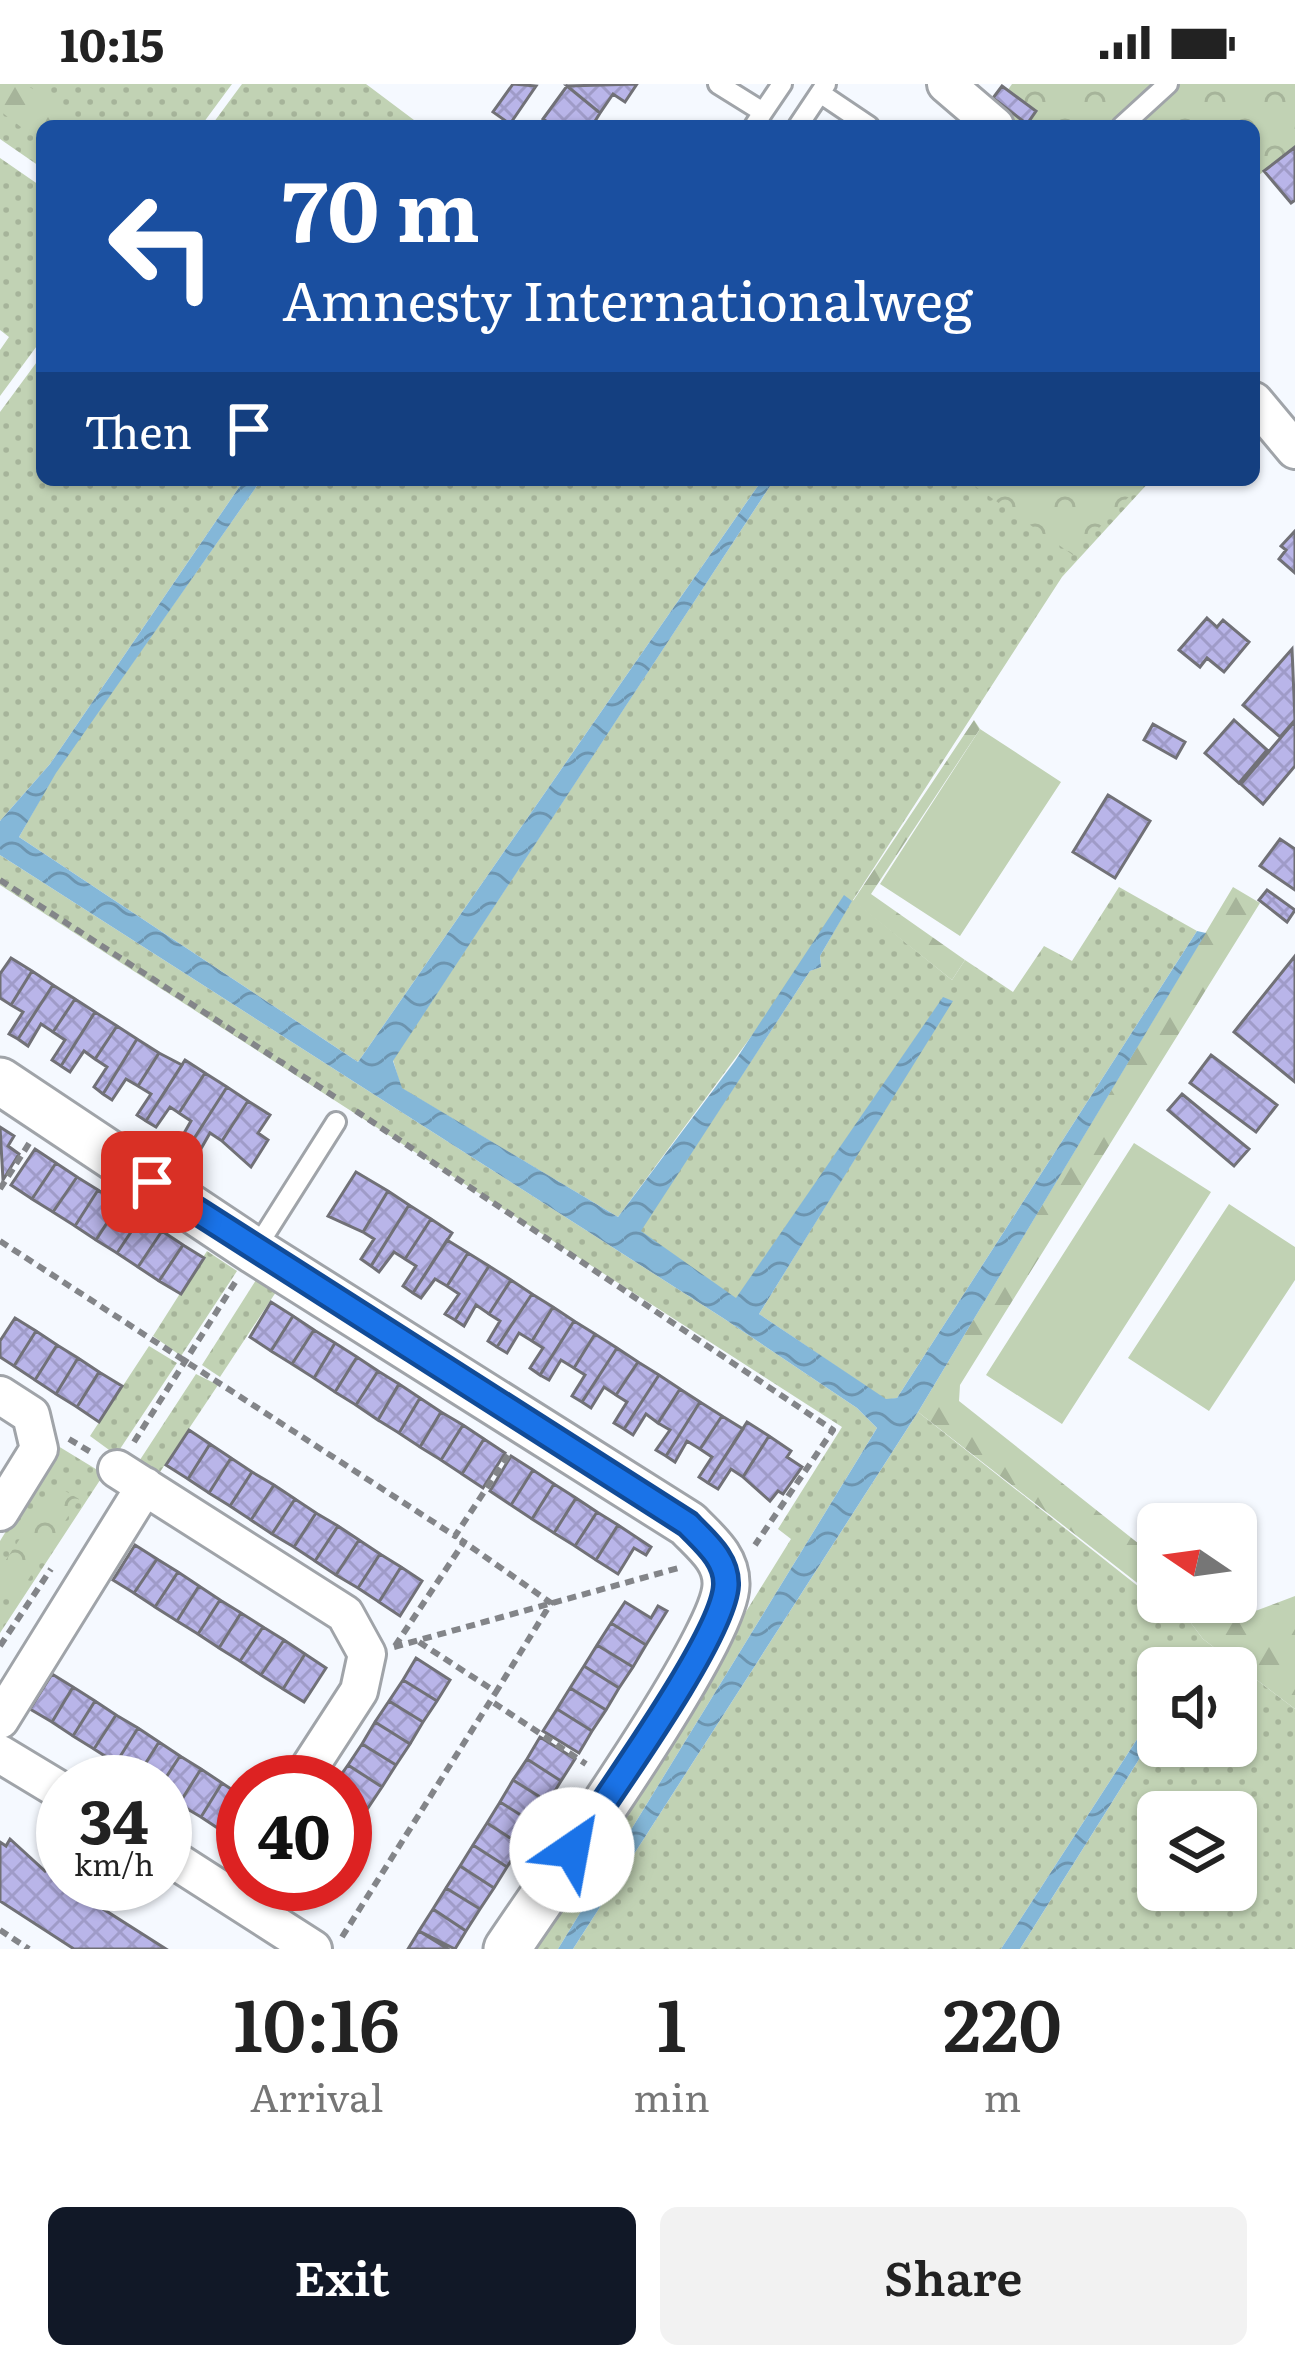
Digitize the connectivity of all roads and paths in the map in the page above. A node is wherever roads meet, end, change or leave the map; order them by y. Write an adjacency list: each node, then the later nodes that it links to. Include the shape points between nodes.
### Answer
1 (718, 84): 6 (lane)
2 (782, 84): 6 (lane)
3 (946, 84): 9 (street)
4 (1168, 84): 10 (lane)
5 (823, 88): 7 (lane); 8 (lane)
6 (759, 119)
7 (802, 120)
8 (862, 120)
9 (988, 120)
10 (1129, 120)
11 (1260, 408): 12 (street)
12 (1295, 450)
13 (0, 880): 27 (path, via 833,1430)
14 (0, 1081): 15 (street)
15 (48, 1113): 17 (path); 19 (street)
16 (336, 1122): 19 (lane)
17 (0, 1189)
18 (0, 1241): 20 (path)
19 (255, 1251): 20 (path); 22 (street)
20 (185, 1361): 23 (path); 25 (path)
21 (0, 1395): 24 (street, via 31,1414 39,1449)
22 (529, 1424): 25 (path); 27 (street, via 688,1524)
23 (131, 1477): 30 (street, via 345,1614); 33 (street)
24 (0, 1512)
25 (455, 1537): 26 (path)
26 (464, 1542): 28 (path); 30 (path)
27 (723, 1572): 28 (path); 37 (street, via 693,1665)
28 (550, 1603): 29 (path); 31 (path)
29 (417, 1640): 30 (path); 31 (path)
30 (381, 1650): 35 (street)
31 (496, 1692): 32 (path)
32 (494, 1702): 37 (path); 42 (path)
33 (0, 1720)
34 (0, 1754): 36 (street)
35 (318, 1755)
36 (36, 1776)
37 (615, 1783): 43 (street)
38 (269, 1911): 41 (street)
39 (0, 1930): 40 (path)
40 (28, 1949)
41 (313, 1949)
42 (335, 1949)
43 (507, 1949)

